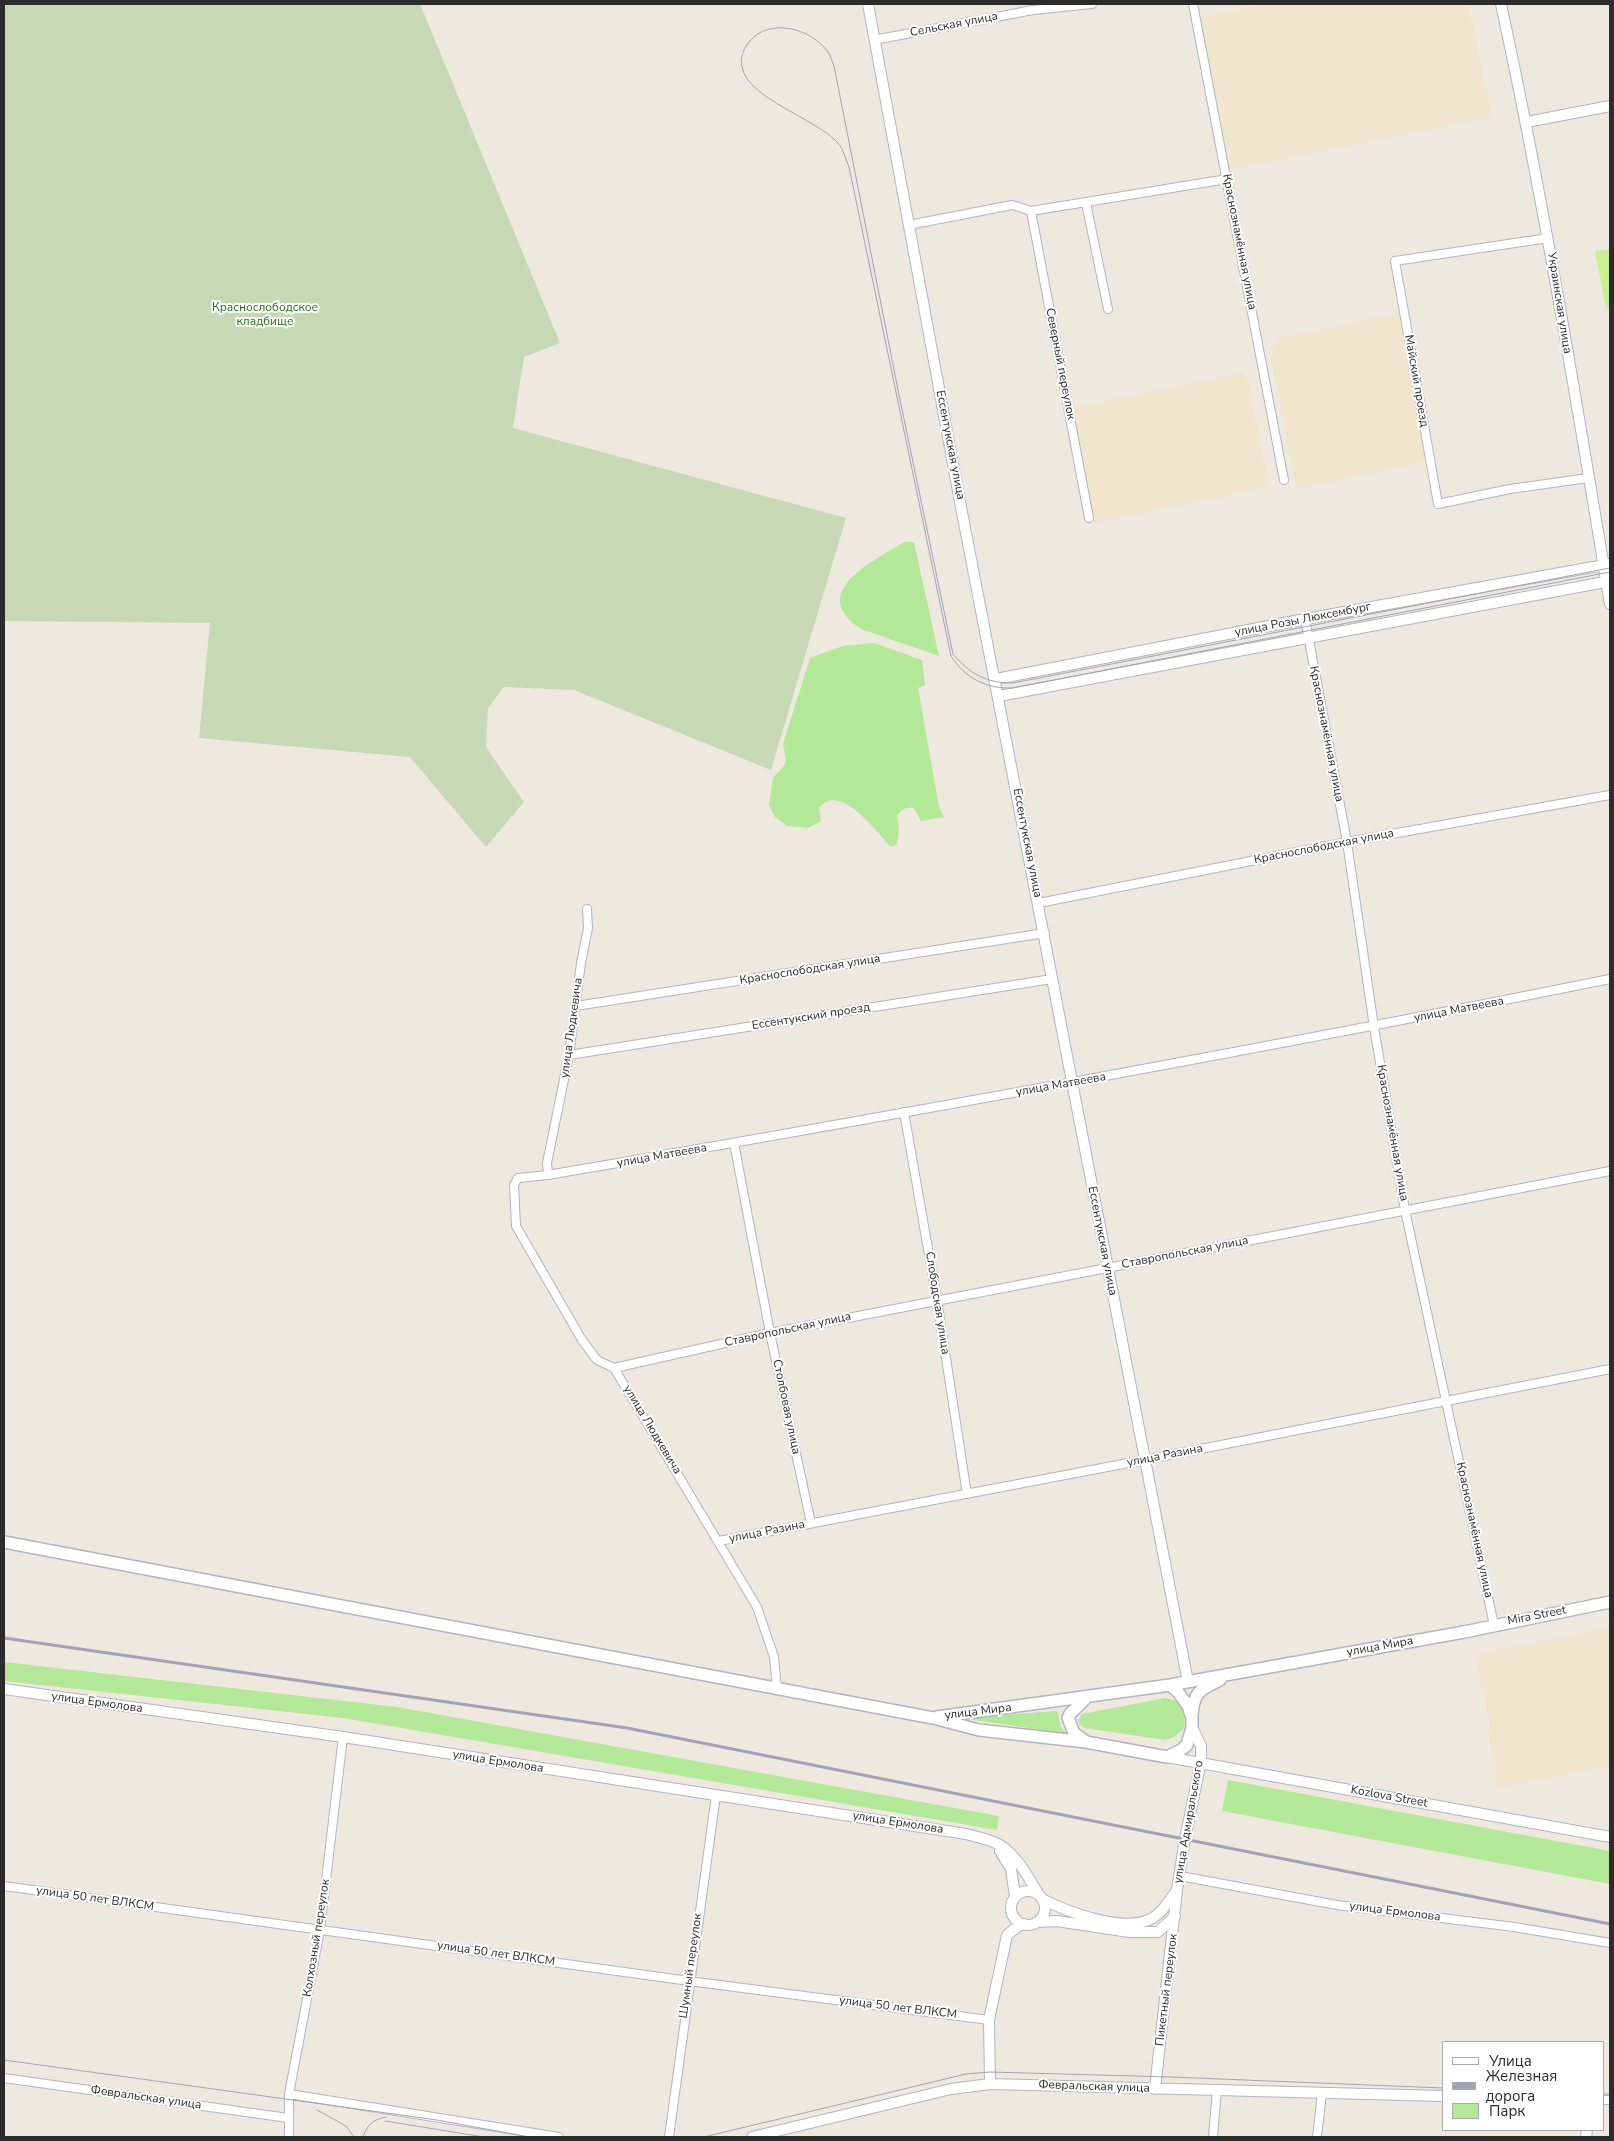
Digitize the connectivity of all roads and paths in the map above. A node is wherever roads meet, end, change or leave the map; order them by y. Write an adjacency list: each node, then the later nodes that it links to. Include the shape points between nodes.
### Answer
1 (868, 4): 5 (street, Ессентукская улица)
2 (1092, 4): 5 (street, Сельская улица, via 1034,10)
3 (1193, 4): 8 (street, Краснознамённая улица)
4 (1501, 4): 7 (street, Украинская улица)
5 (874, 40): 11 (street, Ессентукская улица)
6 (1610, 106): 7 (street)
7 (1527, 122): 12 (street, Украинская улица)
8 (1227, 179): 9 (street); 15 (street, Краснознамённая улица)
9 (1086, 203): 10 (street); 13 (street)
10 (1031, 211): 11 (street, via 1012,205); 16 (street, Северный переулок)
11 (909, 225): 22 (street, Ессентукская улица)
12 (1548, 238): 14 (street, Украинская улица); 14 (street, Майский проезд, via 1395,261 1438,504)
13 (1108, 309)
14 (1588, 478): 17 (street, Украинская улица)
15 (1284, 480)
16 (1088, 518)
17 (1607, 565): 18 (street, Украинская улица); 20 (street, улица Розы Люксембург)
18 (1608, 582): 19 (street, Украинская улица); 21 (street, улица Розы Люксембург)
19 (1610, 604)
20 (1305, 619): 21 (street, Краснознамённая улица); 22 (street, улица Розы Люксембург)
21 (1309, 639): 23 (street, улица Розы Люксембург); 25 (street, Краснознамённая улица)
22 (996, 679): 23 (street, Ессентукская улица)
23 (999, 696): 26 (street, Ессентукская улица)
24 (1610, 795): 25 (street, Краснослободская улица)
25 (1347, 842): 26 (street, Краснослободская улица); 32 (street, Краснознамённая улица)
26 (1039, 903): 28 (street, Ессентукская улица)
27 (587, 910): 31 (street, улица Людкевича, via 588,928)
28 (1045, 933): 29 (street, Ессентукская улица); 31 (street, Краснослободская улица)
29 (1052, 979): 33 (street, Ессентукский проезд); 34 (street, Ессентукская улица)
30 (1610, 980): 32 (street, улица Матвеева)
31 (576, 1006): 33 (street, улица Людкевича)
32 (1374, 1027): 34 (street, улица Матвеева); 40 (street, Краснознамённая улица)
33 (569, 1054): 38 (street, улица Людкевича, via 547,1163)
34 (1072, 1084): 35 (street, улица Матвеева); 41 (street, Ессентукская улица)
35 (904, 1112): 36 (street, улица Матвеева); 42 (street, Слободская улица)
36 (734, 1143): 38 (street, улица Матвеева); 43 (street, Столбовая улица)
37 (1610, 1171): 40 (street, Ставропольская улица)
38 (548, 1175): 39 (street, улица Матвеева, via 518,1178)
39 (514, 1184): 44 (street, улица Людкевича, via 516,1226 582,1340 597,1360)
40 (1405, 1210): 41 (street, Ставропольская улица); 46 (street, Краснознамённая улица)
41 (1108, 1268): 42 (street, Ставропольская улица); 47 (street, Ессентукская улица)
42 (937, 1300): 43 (street, Ставропольская улица); 48 (street, Слободская улица)
43 (770, 1333): 44 (street, Ставропольская улица); 49 (street, Столбовая улица)
44 (614, 1368): 50 (street, улица Людкевича)
45 (1610, 1369): 46 (street, улица Разина)
46 (1447, 1400): 47 (street, улица Разина); 53 (street, Краснознамённая улица)
47 (1144, 1460): 48 (street, улица Разина); 55 (street, Ессентукская улица)
48 (967, 1494): 49 (street, улица Разина)
49 (811, 1523): 50 (street, улица Разина)
50 (719, 1541): 57 (street, улица Людкевича, via 757,1607 774,1657)
51 (4, 1542): 57 (main road)
52 (1610, 1602): 53 (main road, Mira Street)
53 (1494, 1625): 54 (main road, улица Мира)
54 (1237, 1672): 55 (main road, улица Мира); 61 (main road, улица Мира, via 1201,1689 1193,1703)
55 (1188, 1682): 56 (main road, улица Мира)
56 (1170, 1685): 59 (main road, улица Мира); 61 (main road, via 1182,1696)
57 (777, 1688): 60 (main road)
58 (4, 1689): 62 (street, улица Ермолова)
59 (1087, 1697): 60 (main road, улица Мира); 63 (main road, via 1068,1718 1074,1733)
60 (933, 1718): 63 (main road, улица Мира, via 979,1730)
61 (1192, 1722): 64 (main road, улица Мира, via 1187,1744); 65 (street, улица Адмиральского, via 1201,1746)
62 (343, 1738): 66 (street, улица Ермолова); 78 (street, Колхозный переулок)
63 (1086, 1742): 64 (main road, улица Мира)
64 (1167, 1757): 65 (street, Kozlova Street)
65 (1201, 1761): 67 (street, Kozlova Street); 69 (street, улица Адмиральского)
66 (716, 1795): 68 (street, улица Ермолова, via 966,1834); 81 (street, Шумный переулок)
67 (1610, 1837)
68 (991, 1841): 72 (street, via 1011,1869); 73 (street, улица Ермолова, via 1010,1854)
69 (1180, 1876): 71 (street, улица Адмиральского); 80 (street, улица Ермолова, via 1337,1905 1514,1927)
70 (4, 1886): 78 (street, улица 50 лет ВЛКСМ)
71 (1177, 1890): 73 (street, via 1164,1909 1152,1919 1122,1923 1083,1916 1057,1907); 75 (street, Пикетный переулок)
72 (1015, 1896): 73 (street, via 1027,1891); 74 (street)
73 (1041, 1897): 76 (street, via 1044,1912)
74 (1011, 1913): 77 (street); 79 (street)
75 (1175, 1916): 76 (street, via 1158,1932 1129,1932 1057,1921); 85 (street, Пикетный переулок)
76 (1037, 1922): 77 (street)
77 (1024, 1924): 79 (street)
78 (320, 1930): 81 (street, улица 50 лет ВЛКСМ); 88 (street, Колхозный переулок)
79 (1007, 1935): 82 (street)
80 (1610, 1943)
81 (689, 1981): 82 (street, улица 50 лет ВЛКСМ); 93 (street, Шумный переулок)
82 (990, 2020): 84 (street)
83 (4, 2078): 90 (street, Февральская улица)
84 (990, 2084): 85 (street, Февральская улица); 94 (street, Февральская улица, via 951,2089)
85 (1155, 2089): 86 (street, Февральская улица)
86 (1217, 2089): 87 (street, Февральская улица); 95 (street)
87 (1322, 2093): 89 (street, Февральская улица); 96 (street)
88 (289, 2094): 90 (street, Колхозный переулок); 92 (street)
89 (1442, 2096)
90 (288, 2118): 91 (street, Колхозный переулок)
91 (289, 2137)
92 (559, 2137)
93 (669, 2137)
94 (752, 2137)
95 (1213, 2137)
96 (1317, 2137)

